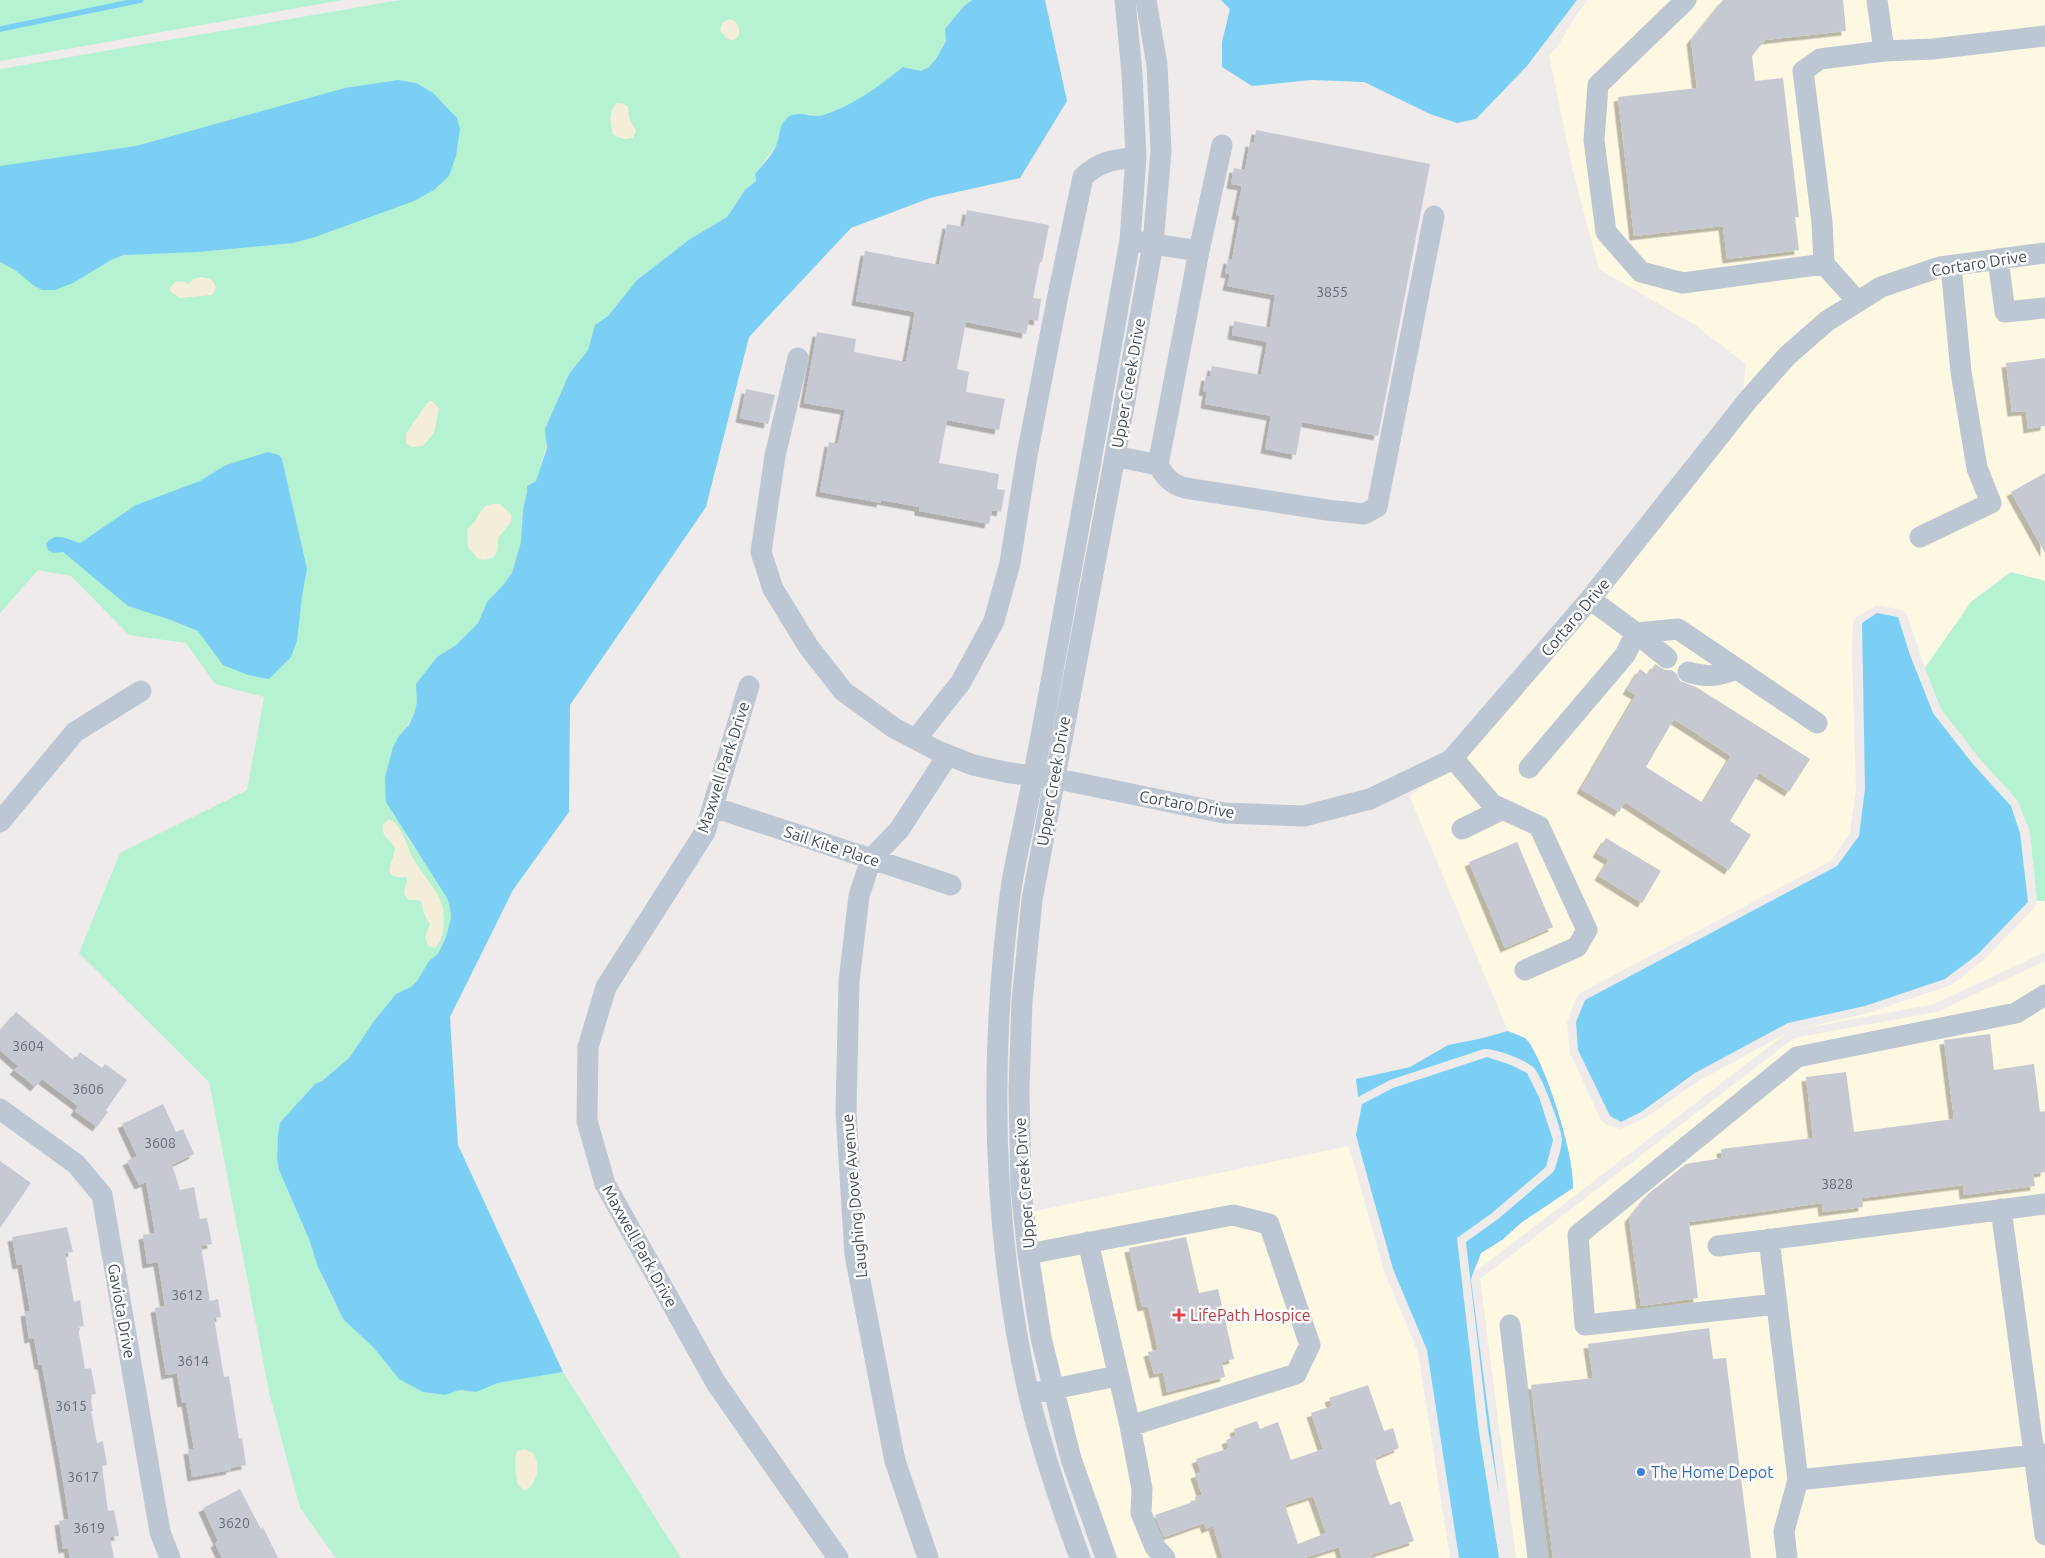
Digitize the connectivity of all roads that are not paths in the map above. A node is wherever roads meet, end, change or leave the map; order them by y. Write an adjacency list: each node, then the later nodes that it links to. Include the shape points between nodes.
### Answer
1 (1125, 0): 8 (street, Upper Creek Drive)
2 (1146, 0): 11 (street, Upper Creek Drive, via 1157,65 1160,151)
3 (1686, 0): 15 (street, via 1598,85 1594,140 1606,232 1641,272 1683,283)
4 (1877, 0): 6 (street)
5 (2045, 36): 6 (street, via 1933,49)
6 (1884, 51): 15 (street, via 1820,59 1804,71)
7 (1222, 145): 12 (street)
8 (1136, 157): 10 (street, Upper Creek Drive); 31 (street, via 1111,160 1094,167 1083,177 1027,455 1010,563 994,621 960,682)
9 (1434, 216): 21 (street, via 1377,507 1364,514 1185,488 1174,485)
10 (1130, 240): 11 (street); 35 (street, Upper Creek Drive)
11 (1153, 244): 12 (street); 20 (street, Upper Creek Drive)
12 (1199, 251): 21 (street)
13 (2045, 253): 14 (street, Cortaro Drive)
14 (1998, 260): 16 (street, Cortaro Drive); 18 (street, via 2005,312)
15 (1824, 264): 17 (street)
16 (1951, 266): 17 (street, Cortaro Drive, via 1881,287); 22 (street, via 1961,372 1977,468 1991,503)
17 (1858, 302): 23 (street, Cortaro Drive, via 1827,321 1787,356 1748,400)
18 (2045, 308)
19 (798, 358): 31 (street, Cortaro Drive, via 775,456 760,552 773,589 808,646 843,691 894,728)
20 (1115, 456): 21 (street); 35 (street, Upper Creek Drive)
21 (1158, 465)
22 (1920, 537)
23 (1590, 599): 24 (street); 33 (street, Cortaro Drive)
24 (1636, 633): 25 (street); 26 (street, via 1678,629); 34 (street, via 1625,655)
25 (1667, 658)
26 (1737, 669): 27 (street, via 1713,677); 30 (street)
27 (1688, 672)
28 (749, 686): 36 (street, Maxwell Park Drive)
29 (141, 691): 38 (street, via 75,732)
30 (1817, 723)
31 (916, 739): 32 (street, Cortaro Drive)
32 (948, 755): 35 (street, Cortaro Drive, via 973,765); 40 (street, via 899,830)
33 (1453, 758): 35 (street, Cortaro Drive, via 1370,799 1304,816 1224,813); 37 (street, via 1492,804)
34 (1529, 768)
35 (1043, 777): 50 (street, Upper Creek Drive, via 1022,1002 1019,1119); 55 (street, Upper Creek Drive, via 1010,892 998,1003 995,1088 1006,1256)
36 (713, 807): 40 (street, Sail Kite Place); 61 (street, Maxwell Park Drive, via 705,832 606,987 588,1048 587,1121 605,1184 716,1383)
37 (1503, 809): 39 (street); 42 (street, via 1539,826 1587,930 1577,947)
38 (0, 822)
39 (1462, 829)
40 (871, 859): 41 (street, Sail Kite Place); 62 (street, Laughing Dove Avenue, via 859,896 849,981 846,1112 855,1255 895,1460)
41 (951, 885)
42 (1525, 970)
43 (2045, 995): 51 (street, via 2016,1013 1797,1057 1578,1235 1585,1325)
44 (0, 1109): 60 (street, Gaviota Drive, via 76,1164 102,1195 160,1532)
45 (2045, 1204): 46 (street)
46 (2001, 1210): 47 (street); 57 (street)
47 (1769, 1239): 49 (street); 51 (street)
48 (1088, 1242): 50 (street); 53 (street); 56 (street, via 1233,1215 1270,1224 1310,1344 1296,1374)
49 (1718, 1246)
50 (1028, 1254): 54 (street, Upper Creek Drive, via 1041,1338)
51 (1777, 1304): 58 (street)
52 (1510, 1325): 66 (street)
53 (1118, 1376): 54 (street); 56 (street)
54 (1053, 1389): 55 (street); 64 (street, Upper Creek Drive, via 1071,1459)
55 (1029, 1394): 63 (street, Upper Creek Drive, via 1048,1467)
56 (1130, 1426): 65 (street, via 1142,1489 1141,1513 1155,1547)
57 (2039, 1454): 58 (street); 59 (street)
58 (1798, 1480): 67 (street, via 1784,1531)
59 (2045, 1534)
60 (170, 1558)
61 (838, 1558)
62 (928, 1558)
63 (1080, 1558)
64 (1106, 1558)
65 (1165, 1558)
66 (1538, 1558)
67 (1787, 1558)

